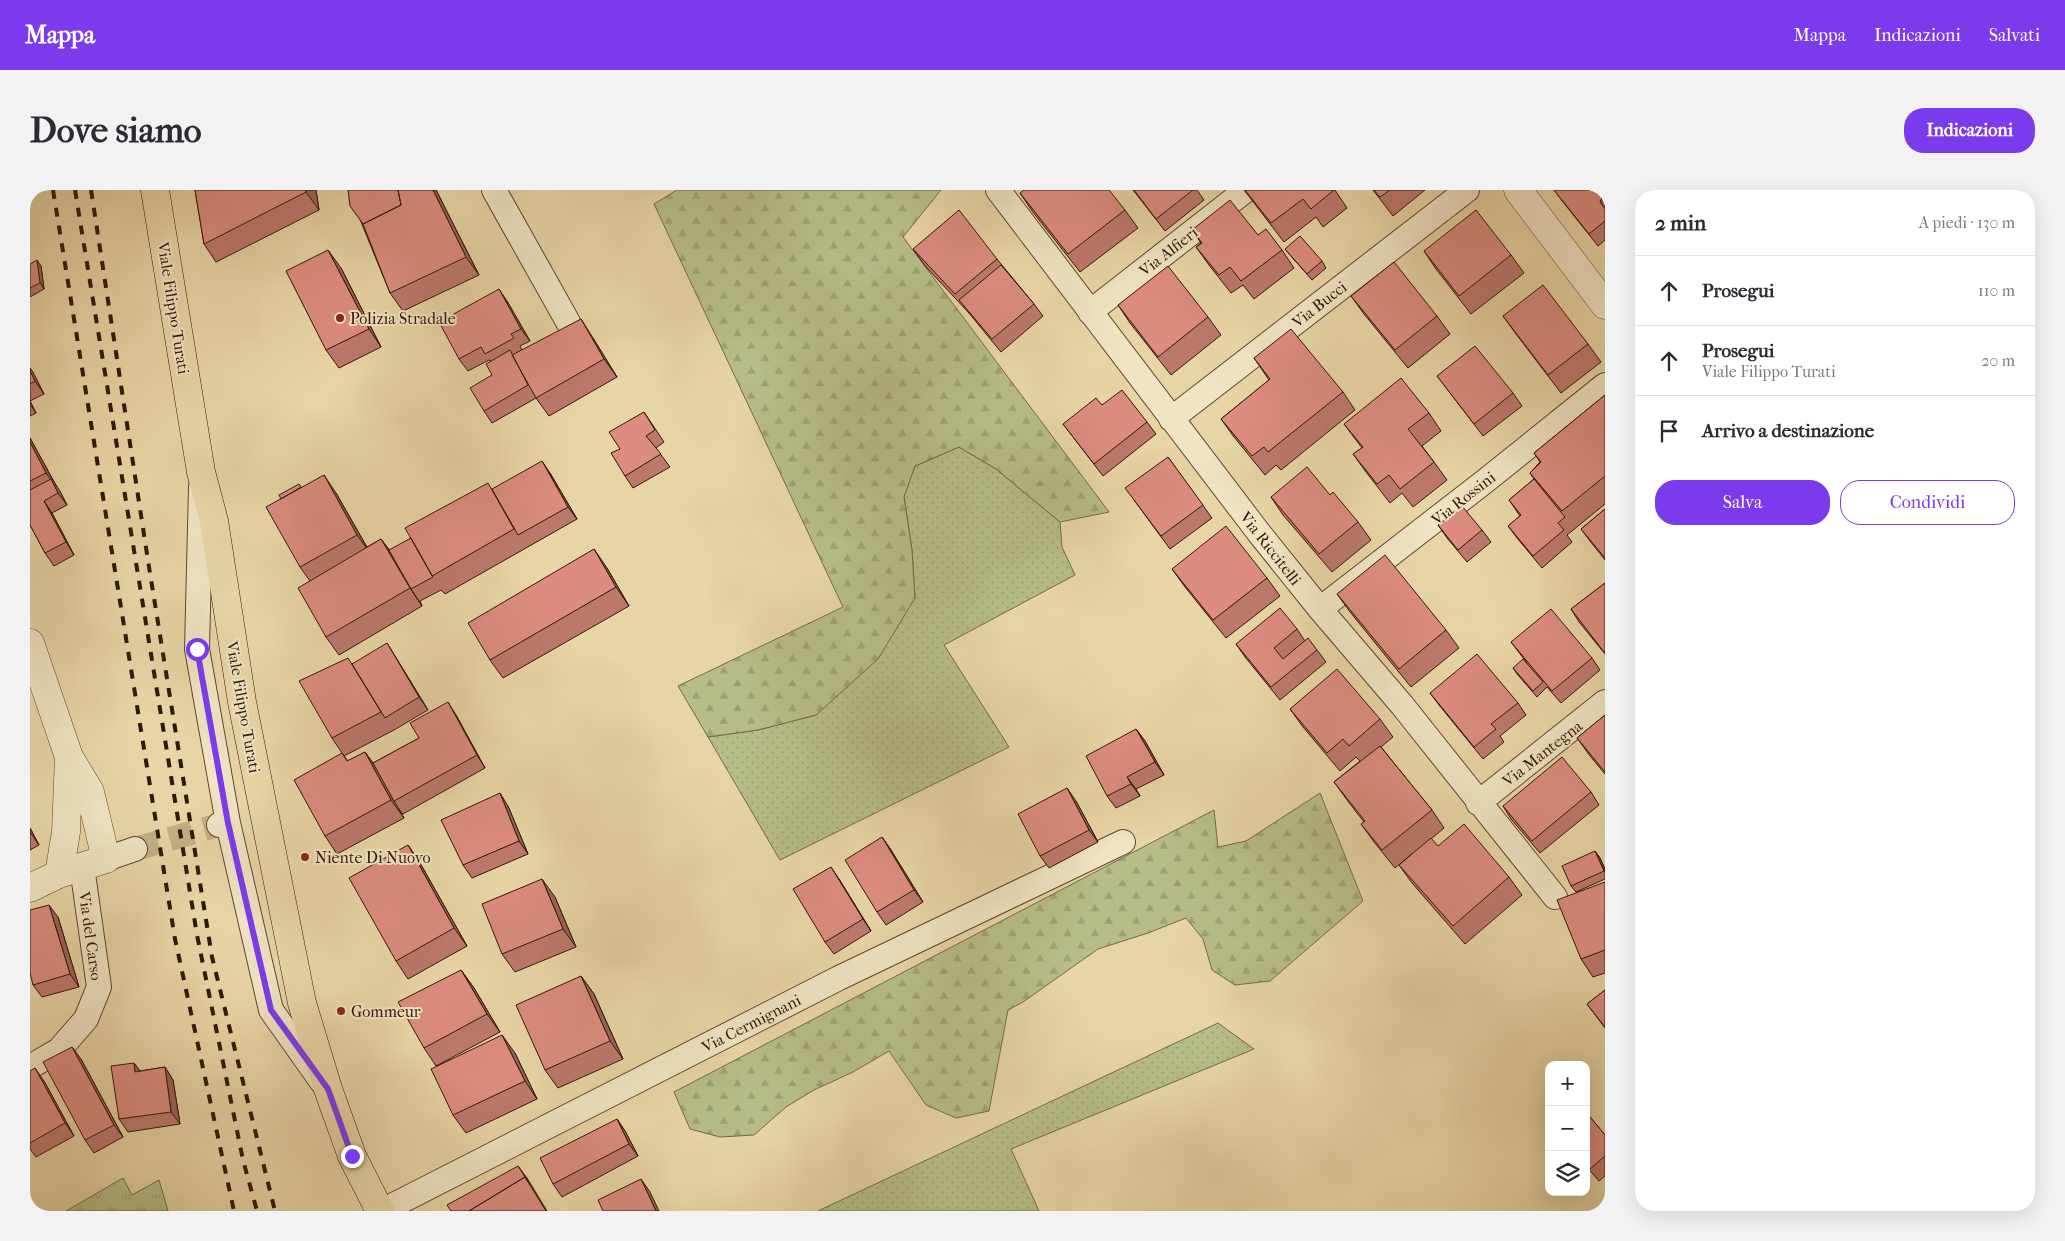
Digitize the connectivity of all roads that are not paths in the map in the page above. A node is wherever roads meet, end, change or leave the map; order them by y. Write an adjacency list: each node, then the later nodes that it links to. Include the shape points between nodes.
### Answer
1 (155, 190): 12 (main road, Viale Filippo Turati)
2 (494, 190): 9 (street)
3 (998, 190): 8 (street, Via Riccitelli)
4 (1246, 190): 8 (street, Via Alfieri)
5 (1467, 190): 11 (street, Via Bucci)
6 (1518, 190): 7 (street)
7 (1605, 305)
8 (1090, 312): 11 (street, Via Riccitelli)
9 (568, 322)
10 (1605, 385): 13 (street, Via Rossini)
11 (1171, 419): 13 (street, Via Riccitelli)
12 (201, 472): 24 (main road, Viale Filippo Turati, via 214,521 242,702 300,993); 24 (street, via 197,649 223,824 271,1010)
13 (1320, 609): 17 (street, Via Riccitelli, via 1402,705)
14 (31, 651): 16 (street)
15 (1605, 702): 17 (street, Via Mantegna)
16 (68, 757): 20 (street, via 66,832); 20 (street, via 90,792)
17 (1478, 803): 22 (street, Via Riccitelli)
18 (1123, 842): 25 (street, Via Cermignani, via 839,978)
19 (135, 849): 20 (street)
20 (82, 866): 21 (street); 23 (street, Via del Carso, via 98,987 86,1019 59,1050)
21 (30, 888)
22 (1555, 898)
23 (30, 1067)
24 (328, 1089): 25 (main road, Viale Filippo Turati, via 352,1156)
25 (381, 1211)

